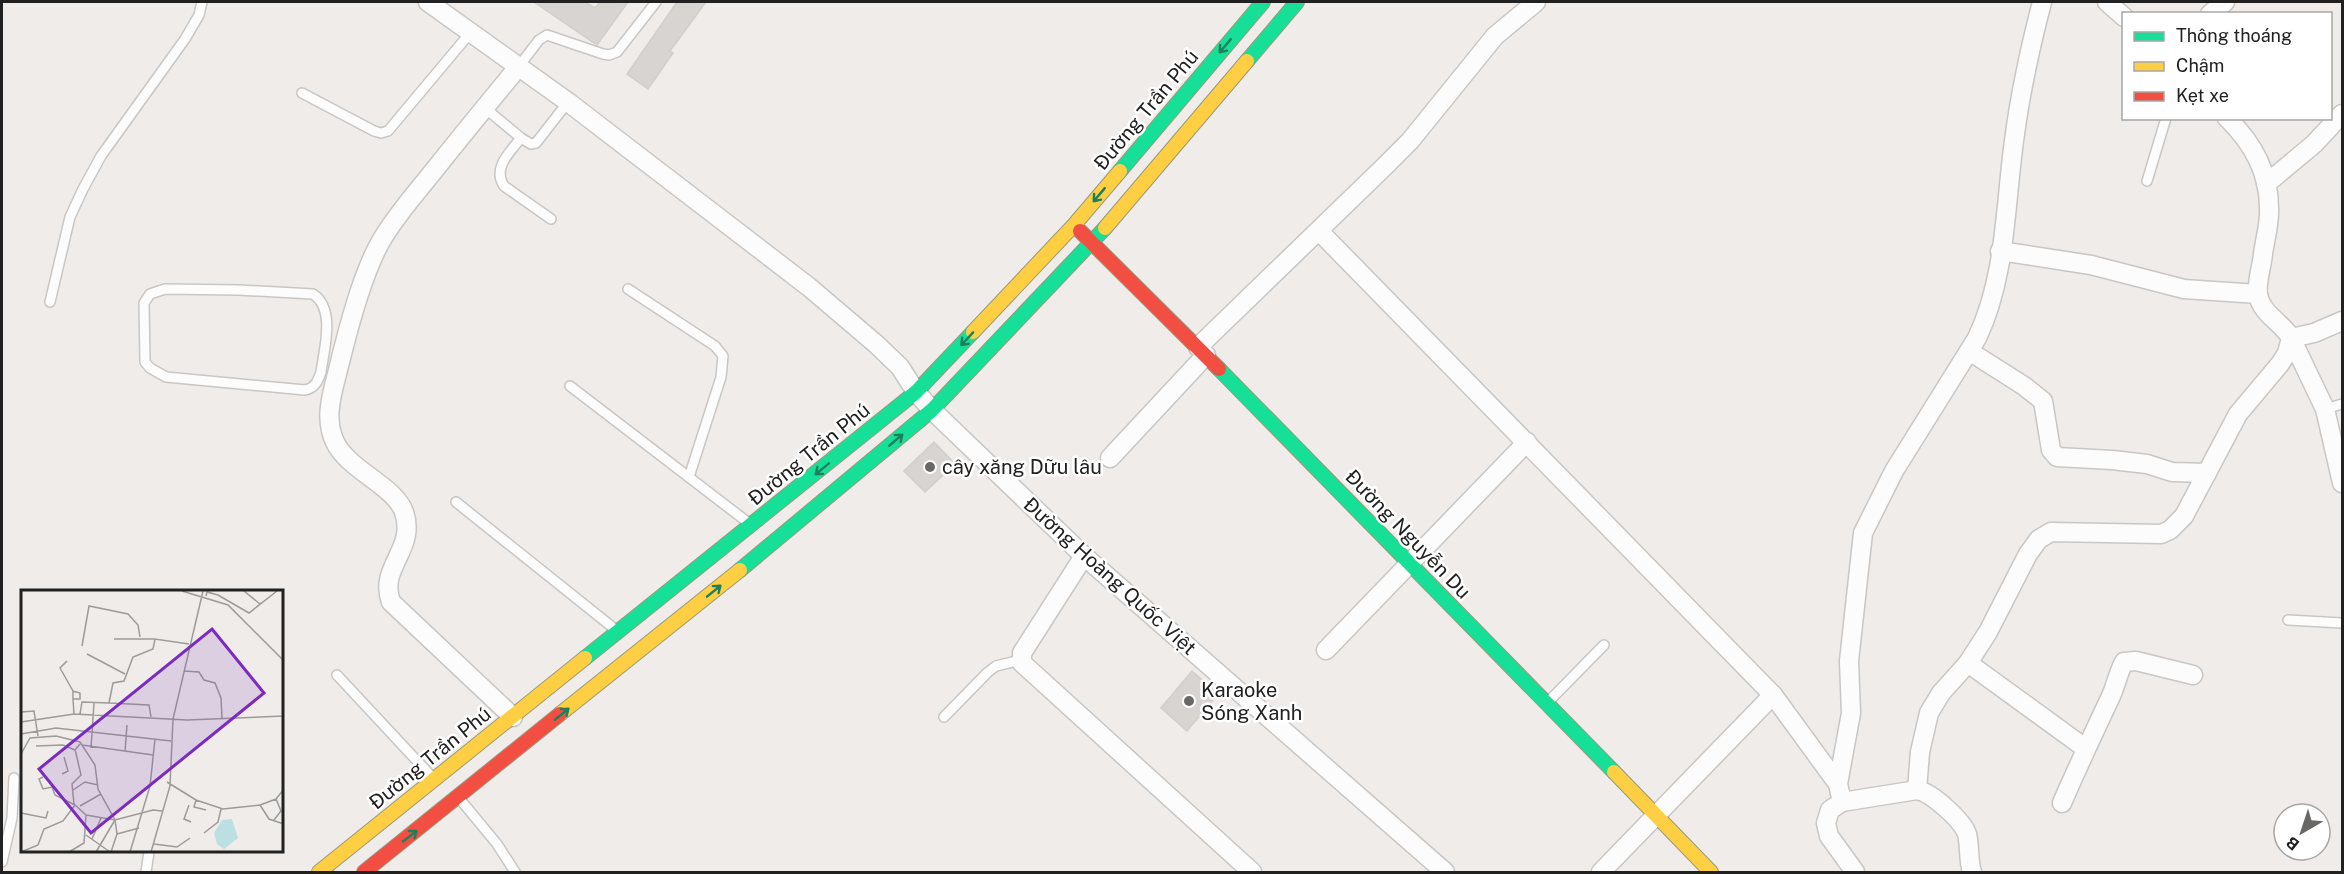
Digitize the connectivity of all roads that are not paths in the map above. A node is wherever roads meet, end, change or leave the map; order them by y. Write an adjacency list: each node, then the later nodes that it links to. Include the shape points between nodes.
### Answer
1 (202, 2): 30 (lane, via 185,39 101,156 83,189 70,217)
2 (428, 2): 12 (street, Đường Hoàng Quốc Việt)
3 (656, 2): 13 (lane, via 617,52 603,54 547,35)
4 (1263, 2): 24 (main road, Đường Trần Phú, one-way to 24)
5 (1297, 2): 26 (main road)
6 (1536, 2): 25 (street, via 1495,36 1410,141)
7 (2042, 2): 27 (street, via 2026,62)
8 (2108, 2): 11 (street)
9 (2225, 2): 10 (street)
10 (2213, 12)
11 (2122, 15)
12 (471, 32): 13 (street, Đường Hoàng Quốc Việt); 14 (lane, via 388,131 377,132)
13 (519, 66): 15 (street, Đường Hoàng Quốc Việt); 16 (street)
14 (302, 93)
15 (568, 102): 20 (lane, via 536,143); 38 (street, Đường Hoàng Quốc Việt, via 818,294 900,367)
16 (485, 108): 20 (lane); 32 (street, via 393,223 373,260)
17 (2343, 114): 22 (street)
18 (2165, 120): 21 (lane)
19 (2229, 120): 22 (street, via 2253,148)
20 (521, 138): 23 (lane, via 502,162 500,181)
21 (2147, 181)
22 (2266, 184): 29 (street, via 2270,208)
23 (551, 219)
24 (1074, 225): 26 (main road, Đường Nguyễn Du); 38 (main road, Đường Trần Phú, one-way to 38)
25 (1319, 231): 35 (street); 42 (street)
26 (1092, 243): 35 (main road, Đường Nguyễn Du); 41 (main road)
27 (2000, 251): 29 (street, via 2091,265 2184,289); 36 (street, via 1988,316)
28 (628, 290): 45 (lane, via 715,346 723,356 721,377)
29 (2258, 294): 34 (street, via 2263,308)
30 (50, 302)
31 (327, 320): 31 (lane, via 321,372 309,389 166,377 146,362 144,303 150,294 165,289 312,294 321,301); 32 (lane)
32 (351, 321): 62 (street, via 328,408 329,422 335,443 352,463 404,510 406,541 388,577 391,602)
33 (2343, 321): 34 (street)
34 (2291, 338): 40 (street); 44 (street, via 2280,364 2238,414)
35 (1202, 351): 43 (street); 50 (main road, Đường Nguyễn Du)
36 (1969, 351): 44 (street, via 2043,401 2051,450 2056,457); 67 (street, via 1894,471 1863,533 1849,661 1851,713)
37 (570, 386): 45 (lane)
38 (916, 393): 41 (street, Đường Hoàng Quốc Việt); 48 (main road, Đường Trần Phú, one-way to 48)
39 (2343, 404): 40 (lane)
40 (2325, 409): 46 (street)
41 (932, 410): 49 (street, Đường Hoàng Quốc Việt); 69 (main road, one-way to 41)
42 (1527, 441): 50 (street); 60 (street)
43 (1110, 458)
44 (2207, 473): 57 (street, via 2184,516 2161,534 2065,531 2051,532 2039,539)
45 (689, 477): 48 (lane)
46 (2343, 483)
47 (456, 502): 53 (lane)
48 (752, 525): 53 (main road, Đường Trần Phú)
49 (1084, 556): 56 (street); 80 (street, Đường Hoàng Quốc Việt)
50 (1410, 564): 55 (street); 61 (main road, Đường Nguyễn Du)
51 (2288, 620): 52 (lane)
52 (2343, 623)
53 (618, 632): 62 (main road, Đường Trần Phú)
54 (1604, 645): 61 (lane)
55 (1326, 650)
56 (1021, 660): 63 (lane, via 996,666); 79 (street)
57 (1968, 663): 64 (street); 68 (street, via 1929,713)
58 (338, 675): 66 (lane)
59 (2193, 675): 64 (street, via 2136,661 2124,662)
60 (1773, 695): 67 (street); 72 (street)
61 (1547, 703): 72 (main road, Đường Nguyễn Du)
62 (513, 717): 66 (main road, Đường Trần Phú)
63 (944, 717)
64 (2085, 748): 71 (street)
65 (14, 778): 74 (lane, via 12,818)
66 (435, 779): 76 (main road, Đường Trần Phú)
67 (1838, 784): 70 (street)
68 (1917, 790): 70 (street); 84 (street, via 1925,791 1941,804 1966,834)
69 (459, 798): 77 (main road, one-way to 69); 78 (lane)
70 (1842, 802): 83 (street, via 1830,810 1826,823 1829,836)
71 (2062, 803)
72 (1658, 815): 81 (street); 82 (main road, Đường Nguyễn Du)
73 (149, 853): 75 (lane)
74 (2, 862)
75 (146, 873)
76 (319, 873)
77 (364, 873)
78 (515, 873)
79 (1252, 873)
80 (1445, 873)
81 (1601, 873)
82 (1711, 873)
83 (1855, 873)
84 (1972, 873)

